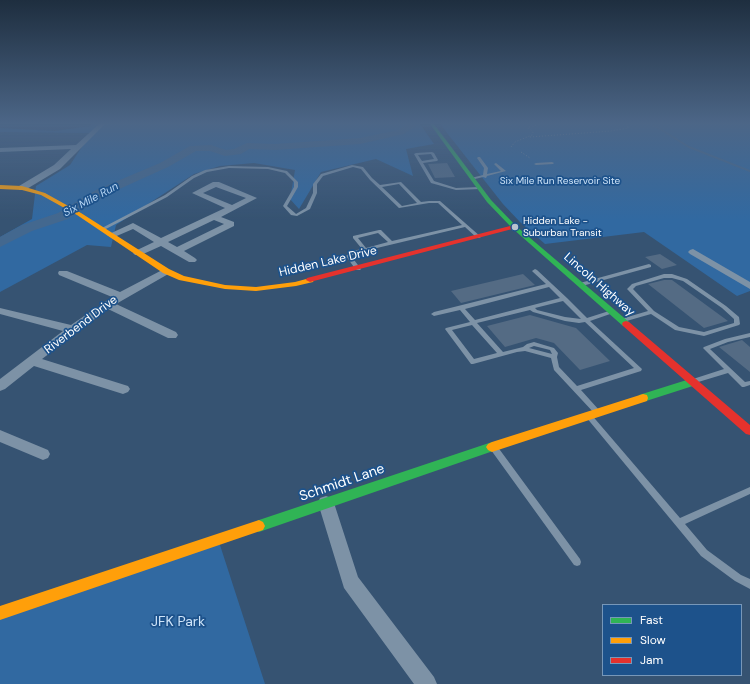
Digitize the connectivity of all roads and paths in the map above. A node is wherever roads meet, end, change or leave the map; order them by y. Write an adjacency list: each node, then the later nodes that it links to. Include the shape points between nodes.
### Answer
1 (70, 156): 16 (street, via 58,168)
2 (417, 156): 8 (lane)
3 (434, 156): 8 (lane, via 436,160)
4 (456, 156): 13 (street, Lincoln Highway)
5 (527, 156): 7 (path)
6 (478, 158): 12 (lane, via 486,168)
7 (530, 158)
8 (421, 162): 17 (lane, via 432,182 456,189)
9 (552, 163): 11 (lane)
10 (496, 164): 12 (lane, via 504,171)
11 (536, 164)
12 (485, 176): 13 (lane)
13 (472, 178): 17 (street, Lincoln Highway)
14 (380, 186): 18 (lane, via 400,183); 18 (lane, via 401,208); 23 (lane, via 362,168 353,166 322,175 315,184 315,193 308,209 297,215 285,206 296,187 296,182 286,172 268,168 229,167 206,171 185,181 166,196)
15 (0, 187): 16 (street, Hidden Lake Drive)
16 (22, 188): 23 (street, Hidden Lake Drive, via 43,194)
17 (479, 188): 22 (street, Lincoln Highway)
18 (421, 204): 21 (lane, via 439,202)
19 (232, 208): 19 (street, via 253,198 216,184 196,193); 20 (street)
20 (214, 217): 26 (street); 29 (street, via 231,224)
21 (466, 225): 25 (lane); 27 (lane)
22 (514, 227): 25 (street, Hidden Lake Drive); 38 (street, Lincoln Highway)
23 (102, 229): 24 (street, Hidden Lake Drive)
24 (112, 235): 26 (street, via 133,226); 31 (street, Hidden Lake Drive)
25 (479, 237): 34 (street, Hidden Lake Drive)
26 (162, 242): 29 (street); 31 (street)
27 (391, 243): 28 (lane); 28 (lane, via 379,231 355,237)
28 (365, 249): 34 (lane, via 348,256)
29 (177, 251): 32 (street)
30 (693, 252): 40 (street)
31 (138, 253): 35 (street, Hidden Lake Drive)
32 (192, 260)
33 (649, 266): 38 (lane)
34 (358, 269): 35 (street, Hidden Lake Drive, via 296,284 256,289 225,287 195,281)
35 (166, 271): 41 (street, Riverbend Drive)
36 (535, 271): 39 (lane)
37 (63, 272): 41 (street)
38 (580, 284): 47 (street, Lincoln Highway)
39 (550, 285): 42 (lane); 44 (lane)
40 (750, 286)
41 (120, 296): 43 (street, Riverbend Drive)
42 (565, 299): 45 (lane); 50 (lane)
43 (107, 304): 53 (street, Riverbend Drive); 54 (street)
44 (461, 308): 49 (lane); 52 (lane)
45 (531, 308): 50 (lane, via 565,319); 52 (lane)
46 (0, 311): 53 (street)
47 (611, 312): 50 (lane); 51 (street, Lincoln Highway)
48 (652, 312): 48 (lane, via 630,289 634,285 664,276 678,277 733,314 737,318 737,324 704,334 677,329); 51 (lane)
49 (434, 314)
50 (586, 320): 63 (lane, via 639,369)
51 (622, 321): 59 (street, Lincoln Highway)
52 (474, 323): 56 (lane); 56 (lane, via 448,329 473,362)
53 (72, 329): 57 (street, Riverbend Drive)
54 (172, 335)
55 (750, 335): 58 (lane, via 706,348)
56 (500, 354): 63 (lane, via 525,349 534,344 552,349 555,353 556,368)
57 (34, 361): 61 (street, Riverbend Drive); 62 (street)
58 (728, 370): 59 (lane); 60 (lane)
59 (693, 382): 64 (street, Schmidt Lane); 65 (street, Lincoln Highway)
60 (747, 384)
61 (0, 386)
62 (123, 389)
63 (576, 389): 64 (lane)
64 (593, 413): 67 (street, Schmidt Lane); 71 (lane)
65 (750, 431)
66 (0, 436): 68 (street)
67 (493, 447): 70 (street, Schmidt Lane); 72 (lane)
68 (43, 454)
69 (750, 490): 71 (lane)
70 (326, 503): 74 (street, Schmidt Lane); 75 (street, via 350,582)
71 (679, 523): 73 (lane, via 704,553)
72 (578, 562)
73 (750, 584)
74 (0, 613)
75 (427, 684)

